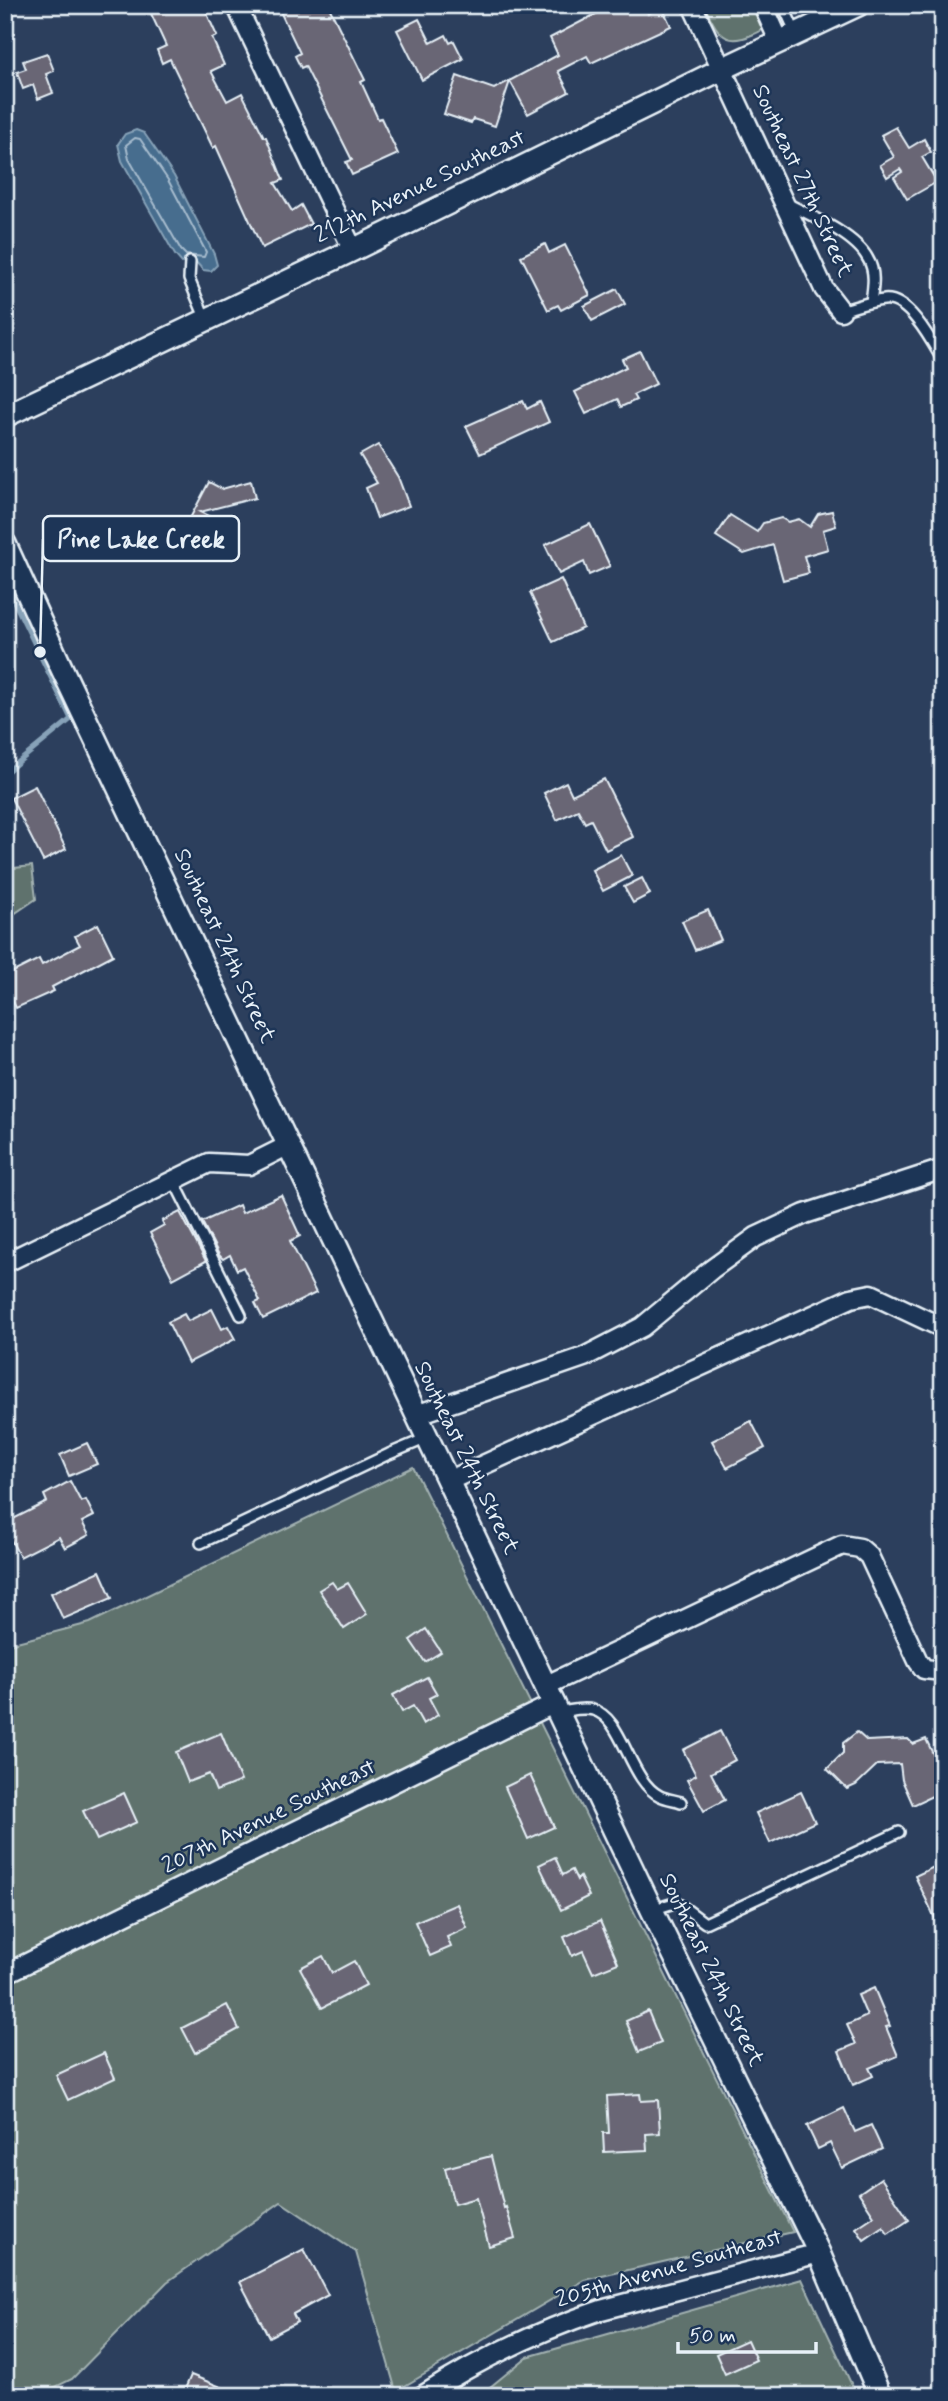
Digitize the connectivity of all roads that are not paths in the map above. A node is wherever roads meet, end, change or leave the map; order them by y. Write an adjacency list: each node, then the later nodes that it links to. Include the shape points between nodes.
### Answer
1 (236, 5): 9 (street)
2 (692, 5): 7 (street, Southeast 27th Street)
3 (762, 5): 6 (street)
4 (783, 5): 6 (lane)
5 (858, 5): 6 (street, 212th Avenue Southeast)
6 (788, 37): 7 (street, 212th Avenue Southeast)
7 (722, 69): 8 (street, Southeast 27th Street); 9 (street, 212th Avenue Southeast)
8 (784, 202): 11 (lane, via 844,234 868,258 874,281); 12 (street, Southeast 27th Street, via 824,289)
9 (353, 250): 13 (street, 212th Avenue Southeast)
10 (190, 262): 13 (lane, via 189,279)
11 (871, 302): 12 (lane); 14 (lane, via 900,303 926,332)
12 (841, 312)
13 (206, 320): 15 (street, 212th Avenue Southeast)
14 (943, 361)
15 (5, 416)
16 (5, 544): 17 (street, Southeast 24th Street)
17 (289, 1145): 19 (street, via 249,1165 209,1163); 23 (street, Southeast 24th Street)
18 (943, 1169): 23 (street, via 806,1214 756,1237 642,1328 583,1357)
19 (174, 1181): 20 (street); 21 (lane)
20 (5, 1263)
21 (241, 1315)
22 (943, 1328): 25 (street, via 872,1294 850,1298)
23 (416, 1415): 24 (street, Southeast 24th Street)
24 (427, 1438): 25 (street, Southeast 24th Street); 26 (lane)
25 (448, 1481): 28 (street, Southeast 24th Street)
26 (201, 1543)
27 (943, 1671): 28 (street, 207th Avenue Southeast, via 924,1668 918,1661 869,1556 860,1548 842,1545)
28 (554, 1700): 29 (lane, via 603,1715 646,1784 658,1796); 31 (street, Southeast 24th Street); 32 (street, 207th Avenue Southeast)
29 (681, 1802)
30 (899, 1832): 31 (lane, via 705,1923 677,1902)
31 (652, 1910): 33 (street, Southeast 24th Street)
32 (5, 1974)
33 (819, 2253): 34 (street, 205th Avenue Southeast, via 570,2320 504,2349); 35 (street, Southeast 24th Street)
34 (422, 2396)
35 (880, 2396)

